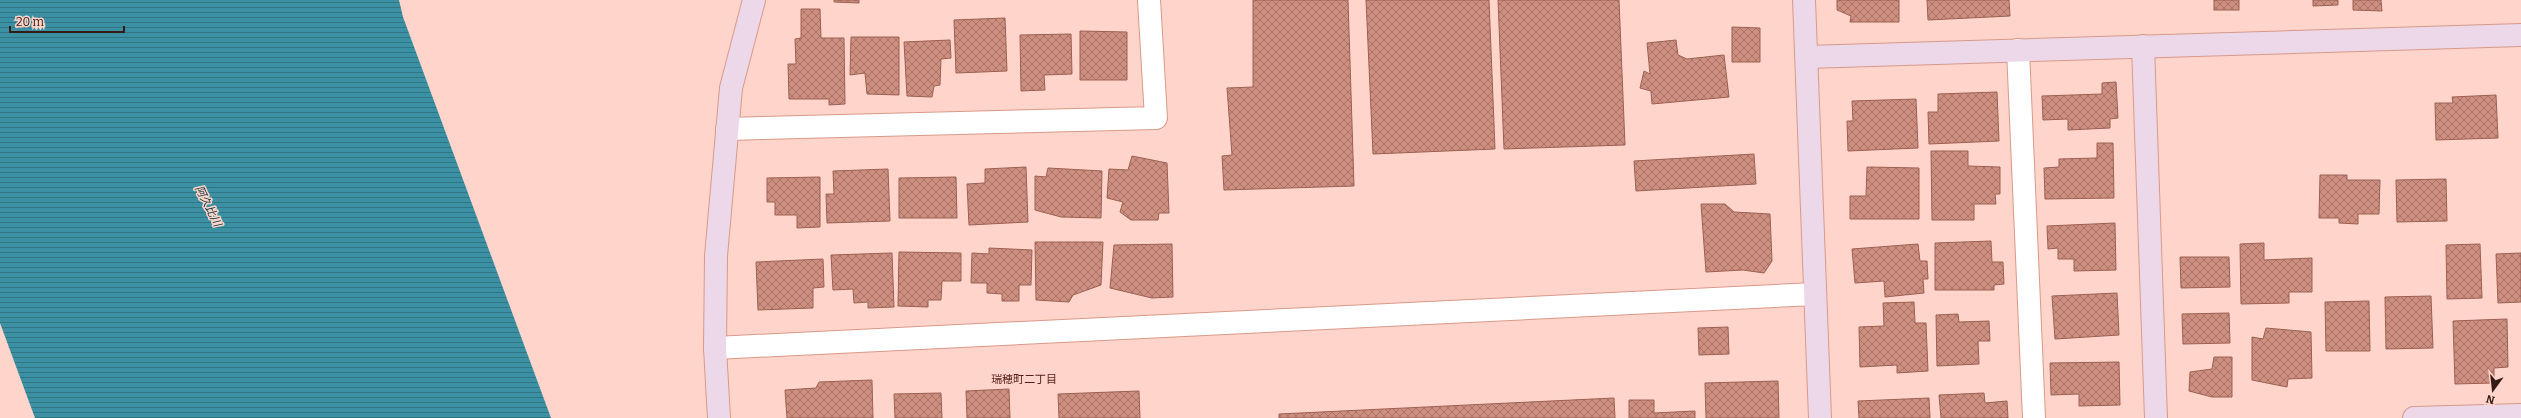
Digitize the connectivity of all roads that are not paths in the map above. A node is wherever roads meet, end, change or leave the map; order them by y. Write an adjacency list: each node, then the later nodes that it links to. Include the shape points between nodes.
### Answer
1 (754, 0): 8 (street, via 731,88)
2 (1149, 0): 8 (street, via 1156,118)
3 (1804, 0): 7 (street)
4 (2521, 36): 5 (street)
5 (2143, 46): 6 (street); 15 (street)
6 (2018, 50): 7 (street); 14 (street)
7 (1807, 56): 9 (street)
8 (727, 129): 10 (street, via 716,256)
9 (1815, 294): 10 (street); 13 (street)
10 (715, 348): 12 (street)
11 (2521, 415): 16 (street)
12 (719, 418)
13 (1820, 418)
14 (2034, 418)
15 (2156, 418)
16 (2414, 418)

